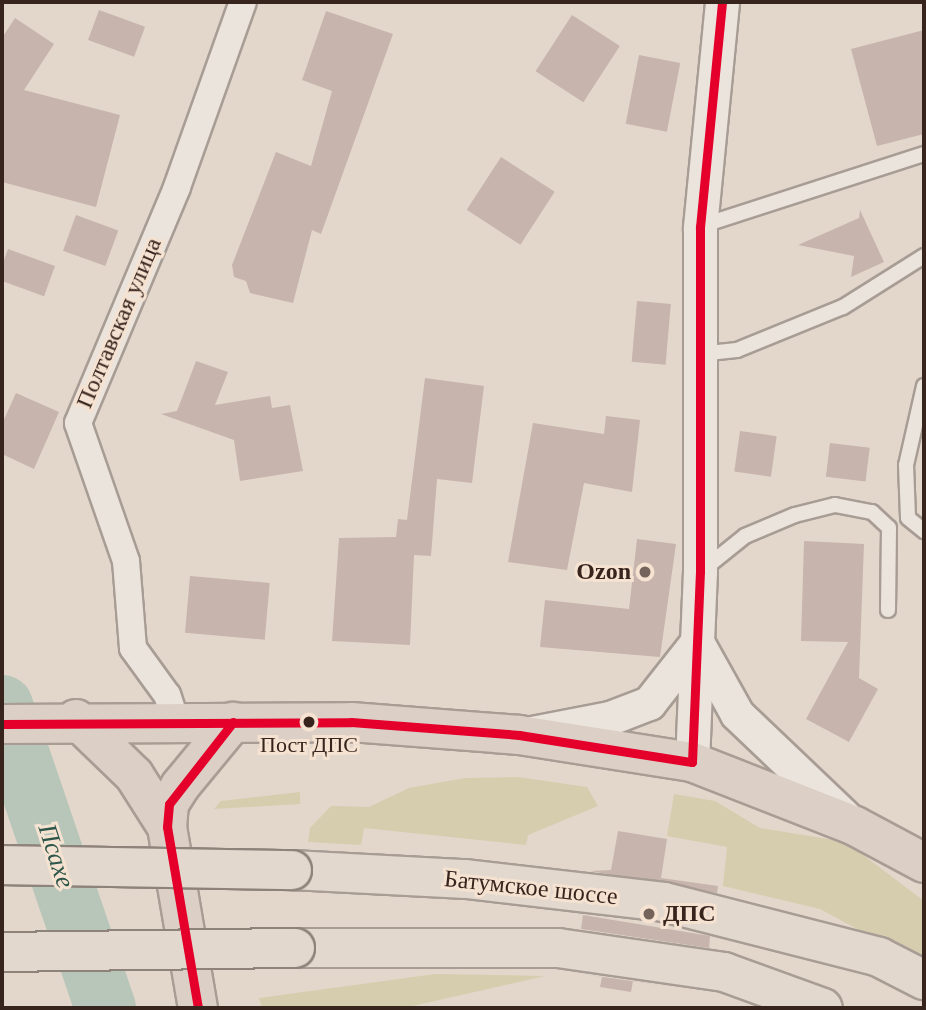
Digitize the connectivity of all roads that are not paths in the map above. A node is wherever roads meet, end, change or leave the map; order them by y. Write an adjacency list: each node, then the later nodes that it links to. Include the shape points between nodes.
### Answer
1 (243, 2): 13 (street, Полтавская улица, via 177,187 78,423 126,561 133,648 167,695)
2 (722, 2): 4 (street)
3 (924, 154): 4 (lane)
4 (700, 227): 6 (street)
5 (924, 257): 6 (lane, via 843,307 737,350)
6 (698, 354): 9 (street)
7 (924, 386): 8 (lane, via 906,465 908,518)
8 (924, 531)
9 (700, 572): 10 (lane, via 745,536 795,515 835,505 872,512 889,528); 11 (street)
10 (888, 610)
11 (697, 642): 16 (street, via 649,703 610,718); 17 (street); 18 (street, via 745,724)
12 (76, 719): 13 (highway); 15 (highway); 19 (highway, via 134,775)
13 (176, 722): 14 (highway)
14 (233, 722): 16 (highway, via 351,722); 19 (highway, via 169,804)
15 (2, 724)
16 (519, 736): 17 (highway)
17 (692, 762): 18 (highway)
18 (855, 826): 20 (highway)
19 (167, 827): 24 (highway)
20 (924, 863)
21 (2, 865): 23 (main road, Батумское шоссе, bridge, via 292,870 466,879 664,902 879,957)
22 (2, 952): 25 (main road, bridge, via 558,948 724,972)
23 (924, 981)
24 (198, 1008)
25 (823, 1008)

